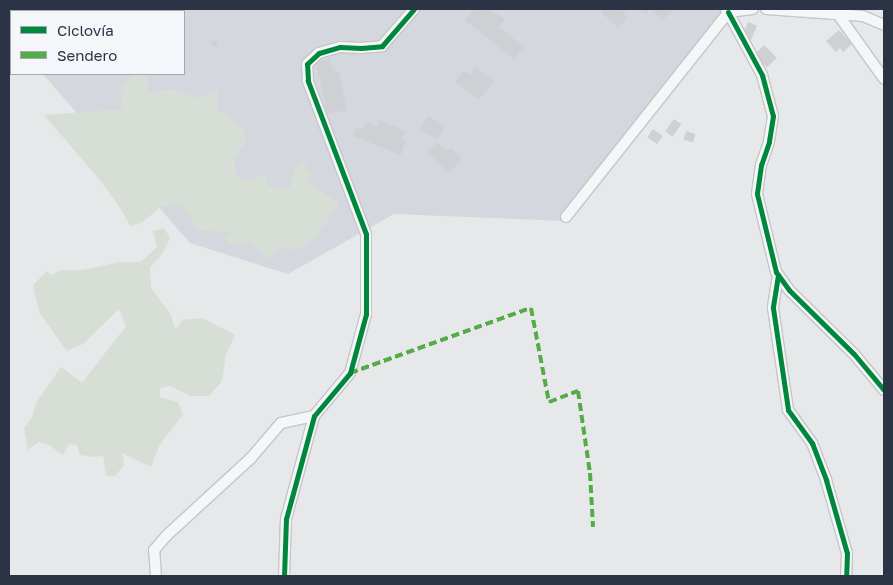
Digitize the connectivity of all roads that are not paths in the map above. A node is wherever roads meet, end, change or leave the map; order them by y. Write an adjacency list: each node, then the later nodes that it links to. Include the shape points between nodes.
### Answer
1 (414, 9): 11 (street, via 382,46 340,47 319,52 307,64 308,81 366,234 367,273 366,314 350,372)
2 (753, 9): 4 (street)
3 (766, 9): 5 (street)
4 (728, 10): 8 (street); 9 (street, via 762,74 773,116 757,194)
5 (837, 13): 6 (street, via 863,16); 7 (street)
6 (884, 25)
7 (884, 79)
8 (566, 217)
9 (778, 274): 10 (street, via 789,290 854,354); 14 (street, via 772,308 788,410 812,442 826,480 847,553)
10 (884, 390)
11 (314, 416): 12 (street, via 281,423 251,458 166,536 154,550); 13 (street, via 286,519)
12 (156, 576)
13 (284, 576)
14 (846, 576)

